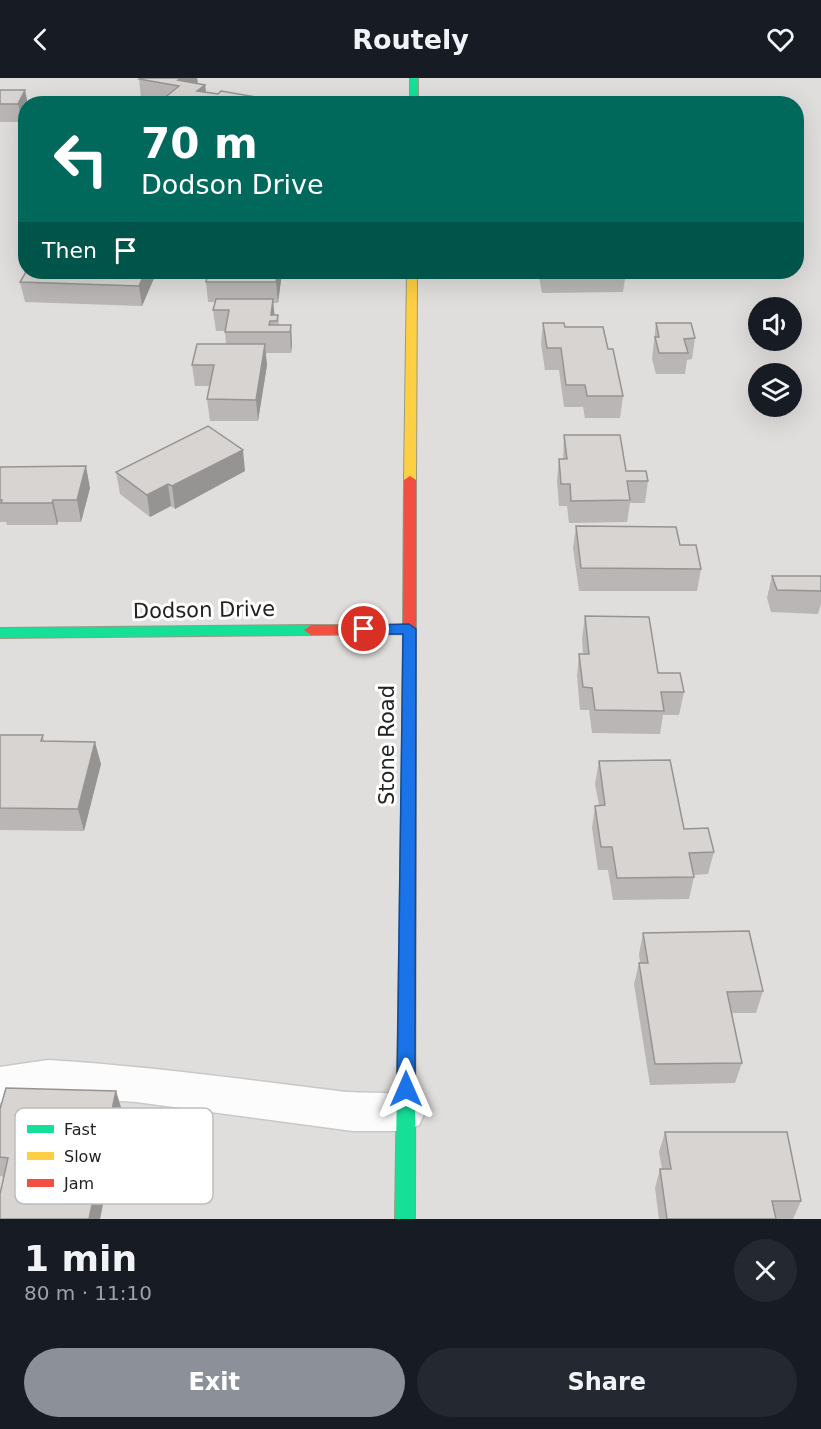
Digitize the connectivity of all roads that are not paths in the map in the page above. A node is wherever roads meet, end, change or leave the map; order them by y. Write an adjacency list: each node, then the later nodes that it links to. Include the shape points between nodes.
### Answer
1 (414, 78): 2 (street)
2 (414, 96)
3 (412, 279): 4 (street, Stone Road)
4 (409, 629): 5 (street, Dodson Drive); 7 (street, Stone Road)
5 (0, 633)
6 (0, 1085): 7 (lane, via 48,1078 136,1084 353,1112)
7 (405, 1112): 8 (street, Stone Road)
8 (405, 1219)

